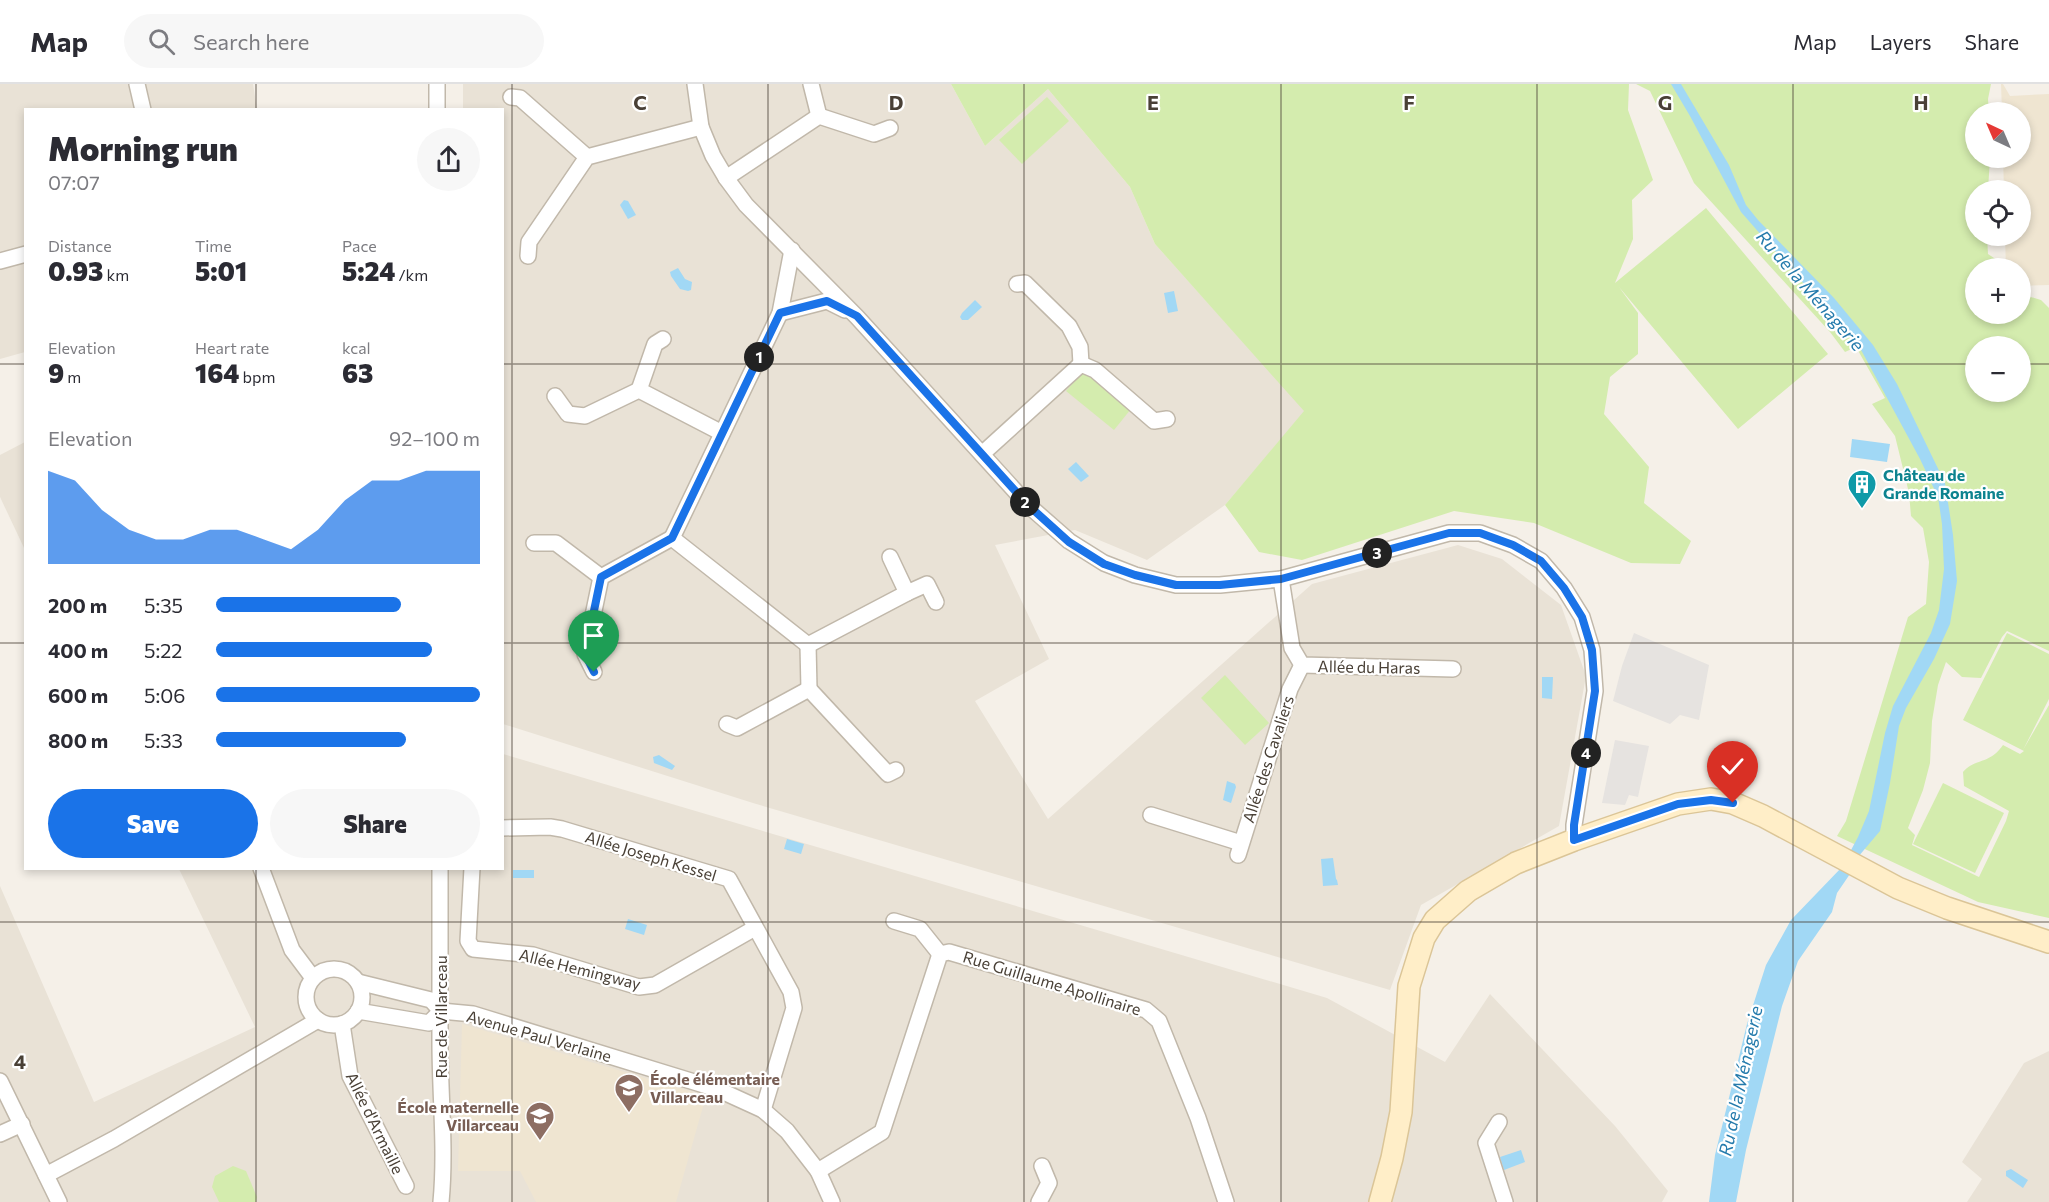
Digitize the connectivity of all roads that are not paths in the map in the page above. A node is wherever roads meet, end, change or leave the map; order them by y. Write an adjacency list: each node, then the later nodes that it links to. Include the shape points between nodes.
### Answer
1 (137, 84): 6 (street)
2 (437, 84): 7 (street)
3 (695, 84): 9 (street)
4 (811, 84): 8 (street)
5 (511, 97): 11 (street, via 520,98)
6 (143, 108)
7 (437, 108)
8 (819, 116): 10 (street, via 874,134); 12 (street)
9 (701, 127): 11 (street); 12 (street)
10 (890, 128)
11 (587, 157): 15 (street, via 529,242)
12 (726, 178): 13 (street, via 746,205)
13 (792, 250): 18 (street); 19 (street)
14 (24, 255): 16 (street)
15 (528, 256)
16 (0, 261)
17 (1017, 284): 21 (street, via 1025,283 1069,326 1080,347)
18 (780, 313): 19 (street, via 827,301); 25 (street)
19 (857, 316): 26 (street)
20 (663, 339): 22 (street, via 655,344)
21 (1081, 364): 24 (street, via 1095,370 1154,421); 26 (street)
22 (639, 390): 23 (street, via 585,416 568,414); 25 (street)
23 (555, 396)
24 (1167, 419)
25 (722, 433): 27 (street)
26 (982, 454): 31 (street, via 1028,505 1069,542 1104,564 1176,585)
27 (672, 538): 30 (street); 34 (street)
28 (534, 543): 30 (street, via 556,543)
29 (890, 557): 32 (street)
30 (601, 577): 37 (street, via 585,654)
31 (1281, 579): 35 (street, Allée du Haras, via 1292,648); 43 (street, via 1449,533 1480,533 1541,561 1582,617 1592,650 1595,691)
32 (907, 593): 33 (street, via 927,584); 34 (street)
33 (936, 602)
34 (808, 645): 38 (street)
35 (1302, 666): 36 (street, Allée du Haras); 41 (street, Allée des Cavaliers, via 1290,689 1240,849)
36 (1454, 669)
37 (594, 672)
38 (809, 689): 39 (street, via 737,728); 40 (street, via 888,774)
39 (727, 724)
40 (896, 770)
41 (1151, 815)
42 (504, 828): 48 (street, Allée Joseph Kessel, via 562,829 729,879)
43 (1574, 840): 49 (street, via 1678,804 1711,800 1742,805 1898,888); 71 (street, via 1516,863 1468,891 1435,920 1424,938 1409,986 1401,1113)
44 (262, 870): 51 (street, via 292,950)
45 (440, 870): 54 (street, Rue de Villarceau)
46 (472, 870): 48 (street, Allée Hemingway, via 468,941 473,949 533,955 639,987 655,985)
47 (894, 921): 50 (street, via 920,929)
48 (755, 928): 58 (street, Allée Joseph Kessel, via 791,992 794,1008)
49 (2049, 942)
50 (939, 954): 63 (street, Rue Guillaume Apollinaire, via 882,1132); 70 (street, Rue Guillaume Apollinaire, via 949,952 1146,1010 1159,1021)
51 (313, 978): 52 (street, via 337,969); 55 (street, via 306,1002)
52 (358, 982): 53 (street, via 362,997); 54 (street, via 431,1000)
53 (358, 1011): 54 (street, via 429,1023); 56 (street)
54 (441, 1011): 58 (street, Avenue Paul Verlaine, via 473,1014 684,1078); 67 (street, Rue de Villarceau)
55 (318, 1020): 56 (street); 64 (street)
56 (342, 1024): 65 (street, Allée d'Armaille, via 350,1076)
57 (0, 1081): 60 (street)
58 (763, 1110): 63 (street, Avenue Paul Verlaine, via 787,1131)
59 (1499, 1122): 72 (street, via 1486,1143)
60 (22, 1124): 61 (street); 64 (street)
61 (0, 1134)
62 (1042, 1166): 69 (street, via 1049,1183)
63 (818, 1171): 68 (street, Avenue Paul Verlaine)
64 (46, 1175): 66 (street)
65 (406, 1186)
66 (59, 1202)
67 (441, 1202)
68 (832, 1202)
69 (1039, 1202)
70 (1226, 1202)
71 (1380, 1202)
72 (1505, 1202)

